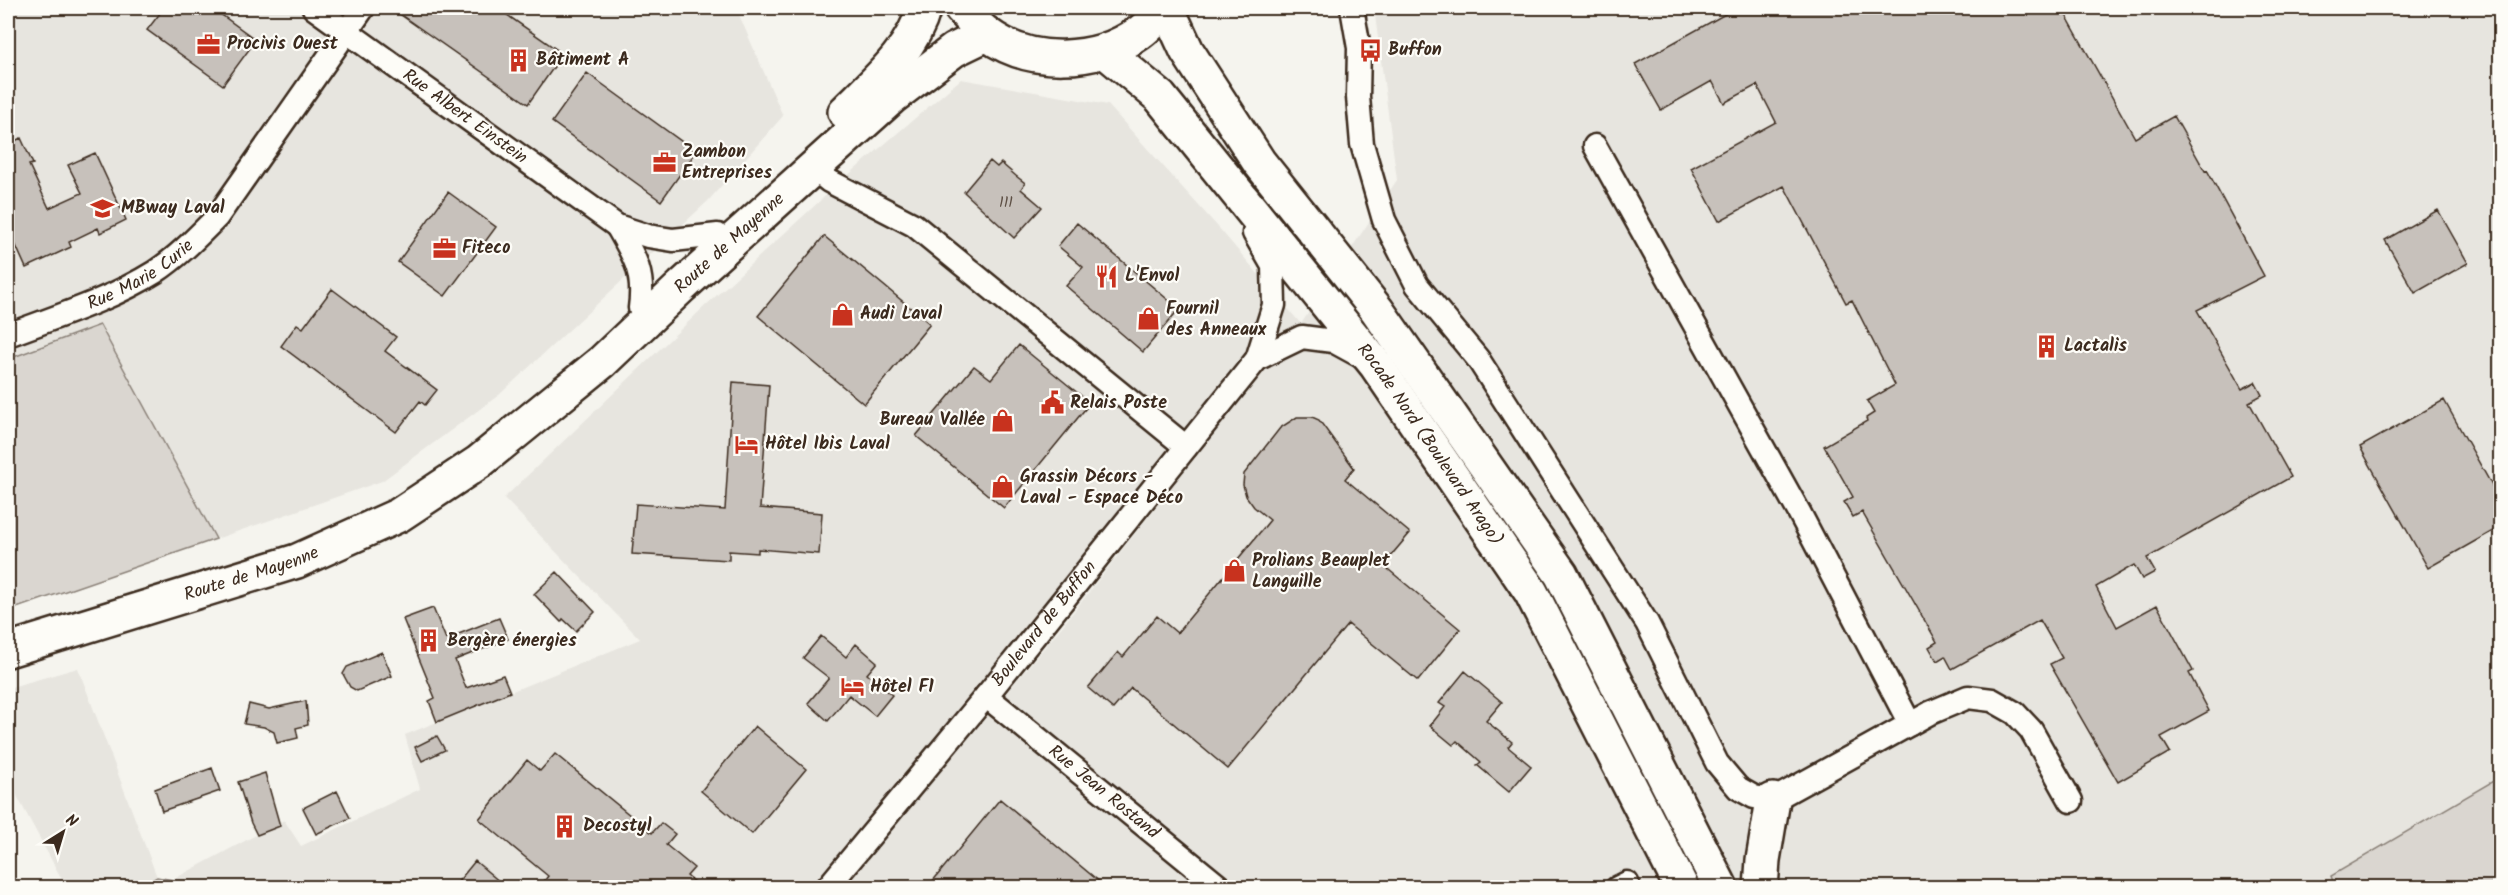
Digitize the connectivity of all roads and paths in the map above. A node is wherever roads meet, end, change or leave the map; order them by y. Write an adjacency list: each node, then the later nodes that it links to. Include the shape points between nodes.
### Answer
1 (314, 8): 7 (street, Rue Albert Einstein)
2 (363, 8): 7 (street, Rue Marie Curie)
3 (924, 8): 14 (main road, Route de Mayenne, via 920,22 888,69)
4 (961, 8): 8 (main road)
5 (1166, 8): 9 (main road, via 1139,33); 31 (main road, via 1187,51 1259,162 1377,310 1561,574)
6 (1352, 8): 24 (street, via 1359,48 1362,144 1384,220 1417,285 1478,359 1647,623 1717,762 1738,788)
7 (347, 31): 13 (street, Rue Albert Einstein); 16 (street, Rue Marie Curie, via 217,217 188,246 155,271 96,302)
8 (987, 34): 9 (main road, via 1014,48 1044,56 1075,57); 12 (main road, Route de Mayenne, via 954,50 891,98)
9 (1105, 51): 11 (main road, Rocade Nord (Boulevard Arago), via 1160,97)
10 (1595, 146): 23 (street, via 1799,512)
11 (1208, 154): 17 (street, via 1274,266 1274,305); 18 (main road, Rocade Nord (Boulevard Arago))
12 (813, 168): 19 (street, via 829,181 914,225); 20 (main road, Route de Mayenne, via 602,362)
13 (617, 226): 14 (street, Rue Albert Einstein, via 673,240); 15 (street, Rue Albert Einstein, via 639,266)
14 (718, 235): 15 (main road, Route de Mayenne)
15 (640, 308): 20 (main road, Route de Mayenne)
16 (8, 334)
17 (1257, 358): 18 (street, via 1302,337 1333,341); 19 (street, Boulevard de Buffon)
18 (1377, 365): 30 (main road, Rocade Nord (Boulevard Arago), via 1531,592)
19 (1186, 447): 22 (street, Boulevard de Buffon)
20 (479, 462): 21 (main road, Route de Mayenne, via 399,514 297,561)
21 (8, 650)
22 (986, 696): 26 (street, Boulevard de Buffon); 27 (street, Rue Jean Rostand)
23 (1910, 724): 24 (street); 25 (street, via 1968,697 1992,700 2031,729)
24 (1773, 800): 32 (main road)
25 (2072, 801)
26 (827, 888)
27 (1221, 888)
28 (1617, 888): 29 (street, via 1627,883)
29 (1629, 888)
30 (1682, 888)
31 (1720, 888)
32 (1761, 888)

